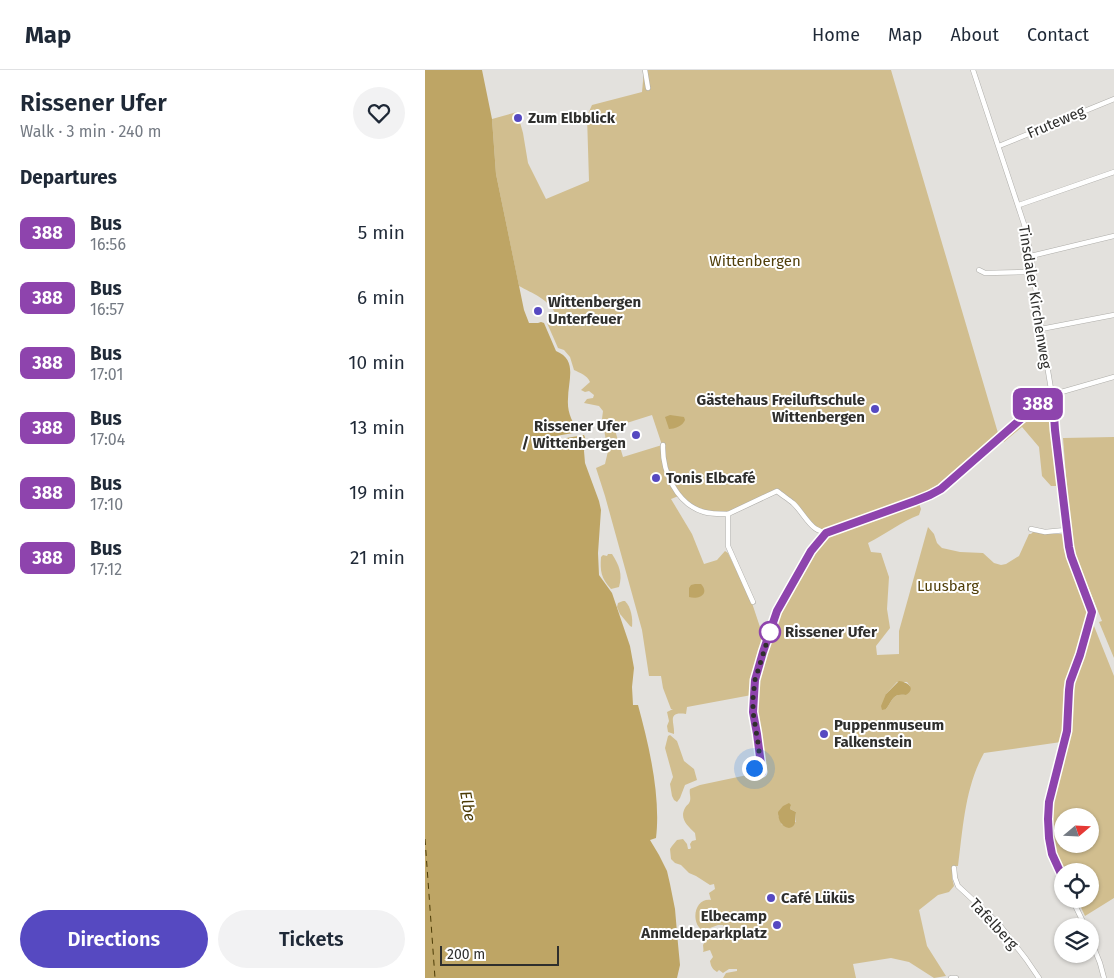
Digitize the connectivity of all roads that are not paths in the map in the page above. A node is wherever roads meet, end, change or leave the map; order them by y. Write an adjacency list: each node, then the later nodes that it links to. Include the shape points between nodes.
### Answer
1 (645, 70): 3 (street)
2 (973, 70): 5 (street, Tinsdaler Kirchenweg)
3 (648, 88)
4 (1114, 99): 5 (street, Fruteweg)
5 (999, 146): 7 (street, Tinsdaler Kirchenweg)
6 (1114, 172): 7 (street)
7 (1019, 206): 9 (street, Tinsdaler Kirchenweg)
8 (1114, 236): 9 (street)
9 (1031, 256): 11 (street, Tinsdaler Kirchenweg)
10 (979, 270): 11 (street, via 985,273)
11 (1033, 272): 13 (street, Tinsdaler Kirchenweg)
12 (1114, 315): 13 (street)
13 (1041, 329): 15 (street, Tinsdaler Kirchenweg)
14 (1114, 377): 15 (street)
15 (1051, 395): 19 (street, Tinsdaler Kirchenweg); 20 (street, via 941,489)
16 (663, 445): 17 (street, via 665,468 678,494 703,511)
17 (728, 514): 20 (street, via 777,490 794,504 813,528); 21 (street, via 728,546)
18 (1031, 530): 19 (street)
19 (1066, 530): 23 (street, Tinsdaler Kirchenweg, via 1071,556 1092,612 1070,682 1067,731 1049,802 1049,838)
20 (826, 533): 22 (street, via 811,551 777,611 763,652 755,683 753,712)
21 (753, 602)
22 (759, 756)
23 (1056, 863)
24 (954, 868): 28 (street, Tafelberg, via 959,886 998,924)
25 (1099, 960): 29 (street)
26 (951, 978): 27 (street)
27 (956, 978)
28 (1039, 978)
29 (1104, 978)

